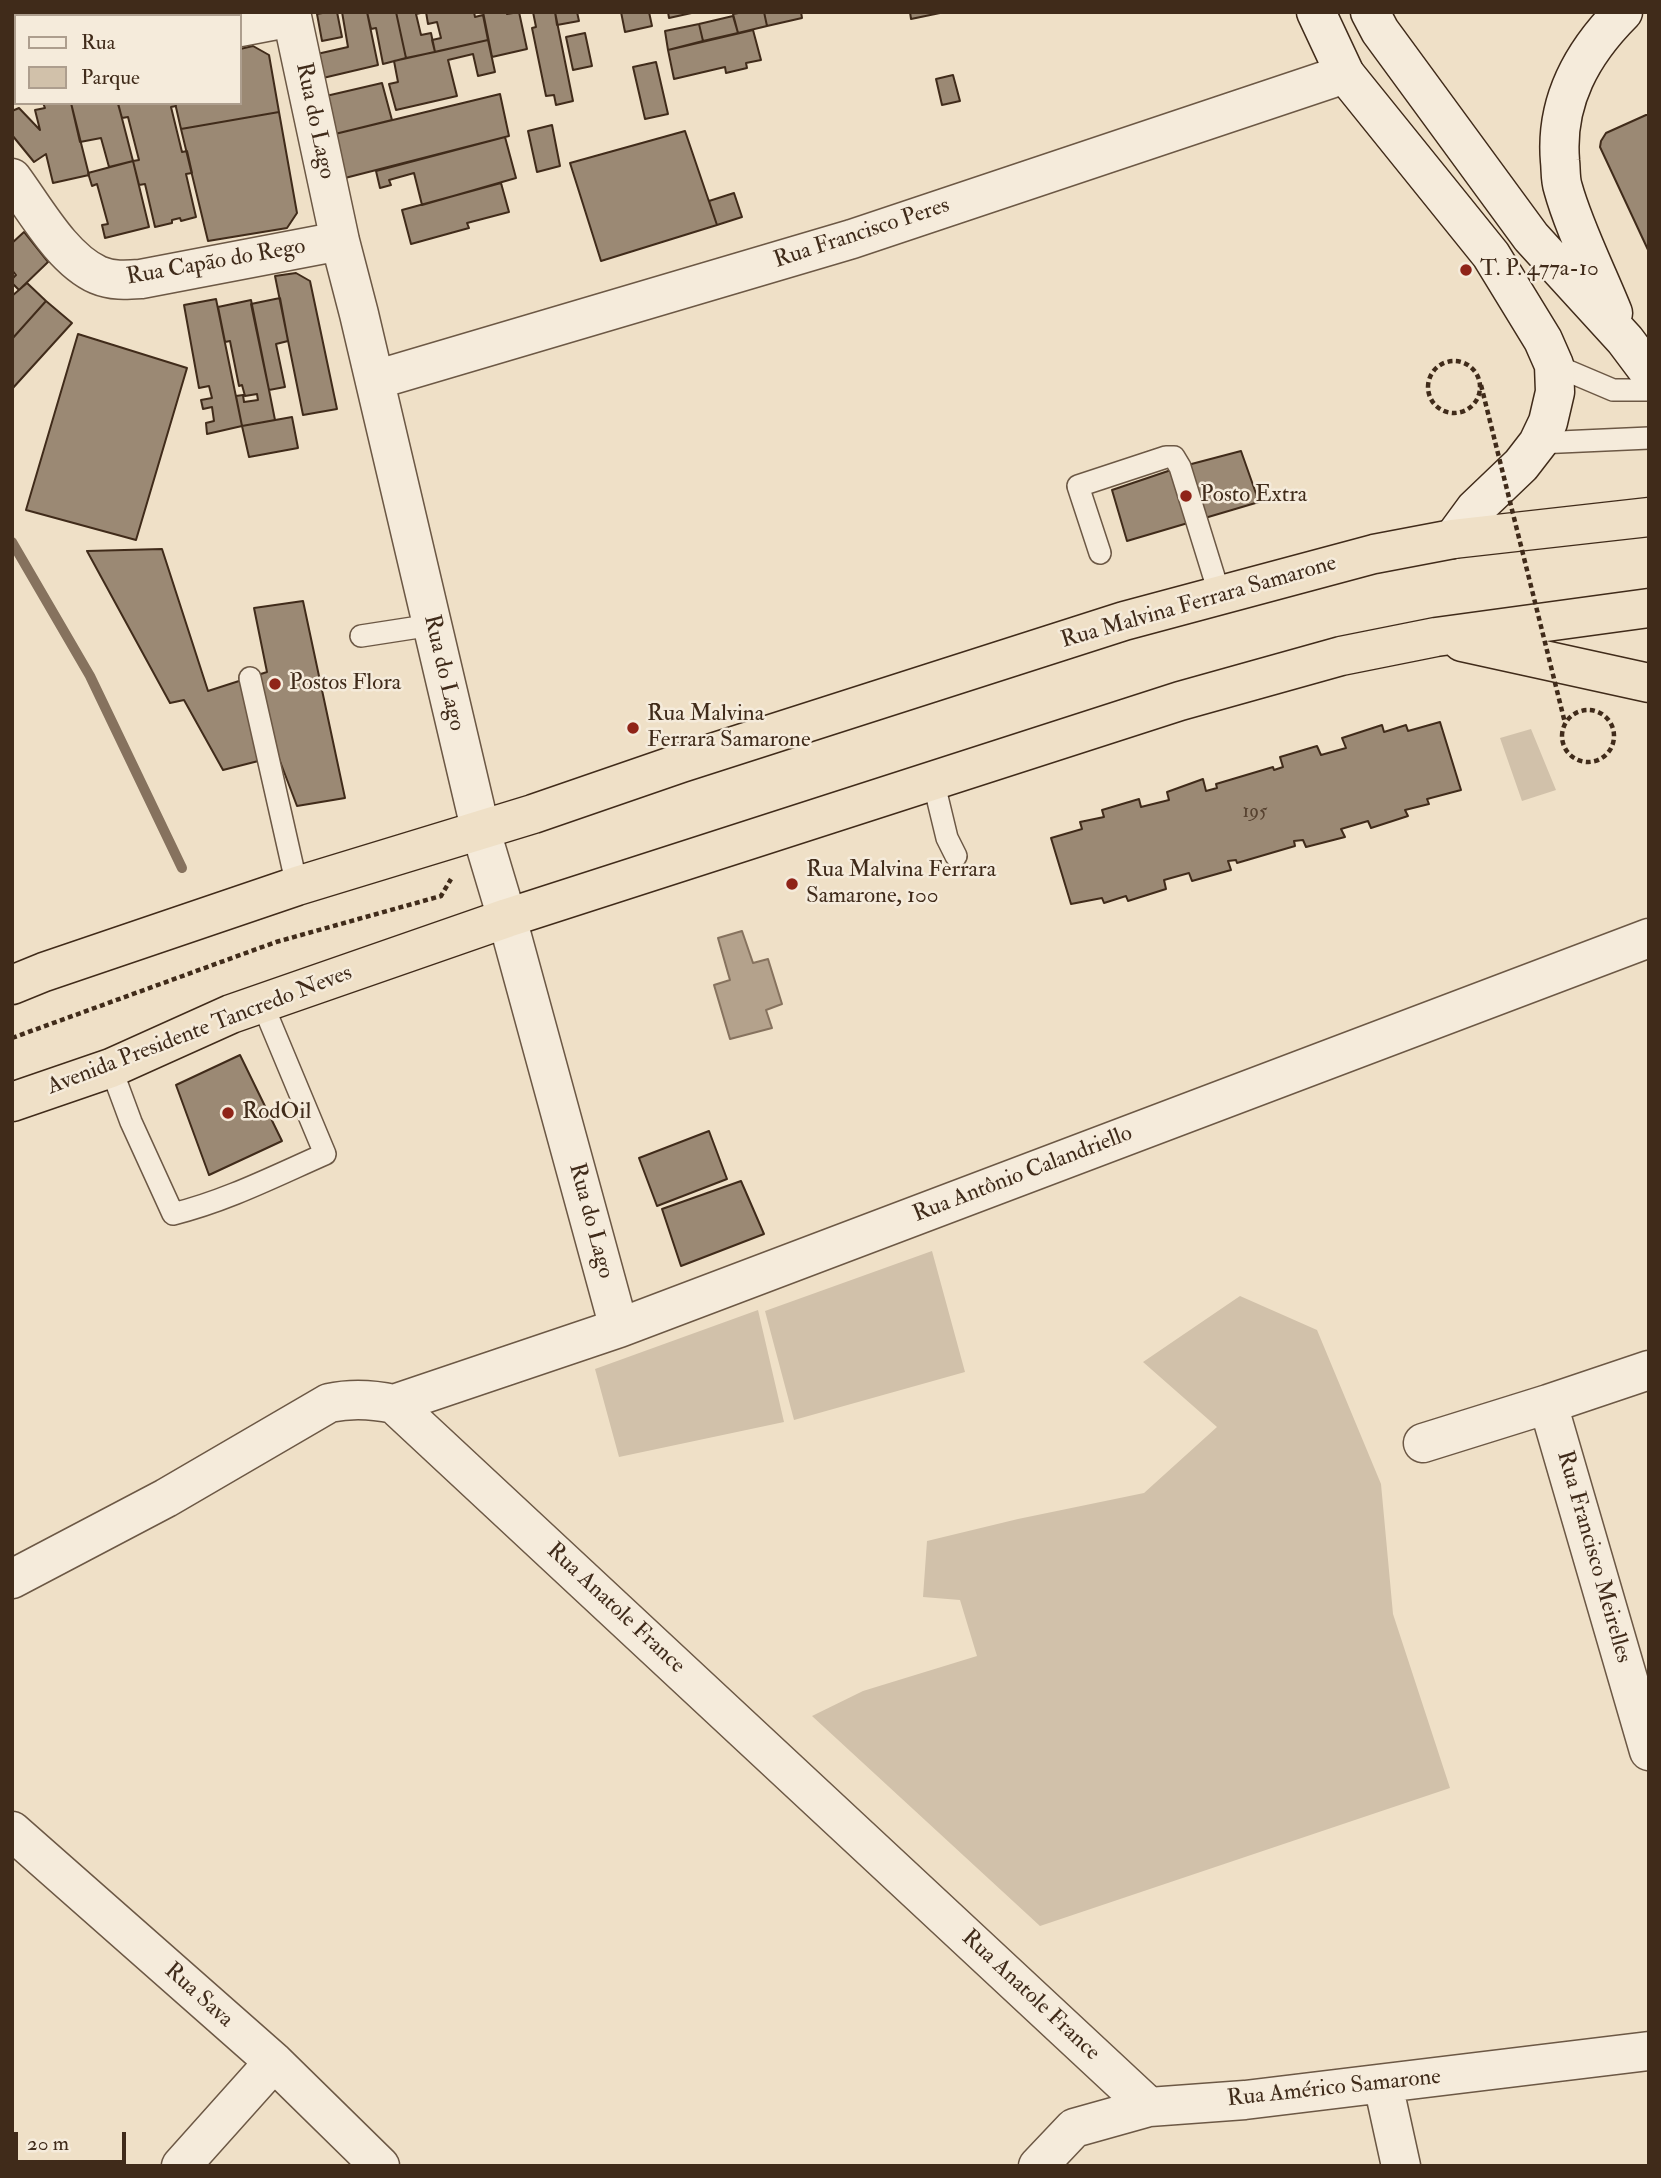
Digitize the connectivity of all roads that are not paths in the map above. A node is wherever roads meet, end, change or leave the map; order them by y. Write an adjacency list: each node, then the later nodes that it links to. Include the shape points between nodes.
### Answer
1 (1316, 12): 6 (street)
2 (1370, 12): 9 (street, via 1531,237)
3 (1623, 12): 9 (street, via 1576,72 1563,109 1559,146 1562,186)
4 (292, 15): 5 (street); 8 (street, Rua do Lago)
5 (242, 27)
6 (1345, 74): 10 (street, via 1491,255); 12 (street, Rua Francisco Peres, via 852,239)
7 (12, 178): 8 (street, Rua Capão do Rego, via 76,261 116,280)
8 (340, 241): 12 (street, Rua do Lago)
9 (1625, 340): 11 (street)
10 (1554, 365): 13 (lane, via 1613,390); 15 (street, via 1555,392)
11 (1649, 372)
12 (375, 380): 21 (street, Rua do Lago)
13 (1649, 390)
14 (1649, 438): 15 (lane)
15 (1538, 443): 17 (street)
16 (1649, 517): 17 (highway, Rua Malvina Ferrara Samarone)
17 (1453, 539): 19 (highway, Rua Malvina Ferrara Samarone, via 1374,554)
18 (1100, 553): 19 (lane, via 1079,486 1174,457)
19 (1220, 596): 27 (highway, Rua Malvina Ferrara Samarone, via 1124,621)
20 (1649, 608): 23 (highway)
21 (432, 625): 22 (lane); 27 (street, Rua do Lago)
22 (361, 636)
23 (1436, 637): 25 (highway); 26 (highway, via 1342,656 1180,701)
24 (250, 678): 29 (lane)
25 (1649, 683)
26 (933, 780): 28 (lane); 30 (highway)
27 (480, 828): 29 (highway); 30 (street, Rua do Lago)
28 (956, 856)
29 (297, 887): 32 (highway)
30 (507, 918): 33 (highway, Avenida Presidente Tancredo Neves); 36 (street, Rua do Lago)
31 (1649, 939): 36 (street, Rua Antônio Calandriello)
32 (12, 985)
33 (262, 1003): 34 (highway, Avenida Presidente Tancredo Neves); 34 (lane, via 325,1154 234,1195 173,1214)
34 (111, 1068): 35 (highway, Avenida Presidente Tancredo Neves)
35 (12, 1102)
36 (619, 1328): 38 (street, Rua Antônio Calandriello)
37 (1649, 1370): 39 (street)
38 (394, 1404): 41 (street, via 353,1398 329,1403 166,1498); 47 (street, Rua Anatole France)
39 (1548, 1404): 40 (street); 42 (street, Rua Francisco Meirelles)
40 (1423, 1443)
41 (12, 1579)
42 (1649, 1751)
43 (12, 1831): 45 (street, Rua Sava)
44 (1649, 2051): 46 (street, Rua Américo Samarone)
45 (274, 2062): 48 (street); 49 (street, Rua Sava)
46 (1382, 2084): 47 (street, Rua Américo Samarone); 51 (street)
47 (1149, 2107): 50 (street, Rua Américo Samarone, via 1074,2128)
48 (181, 2166)
49 (380, 2166)
50 (1038, 2166)
51 (1401, 2166)

